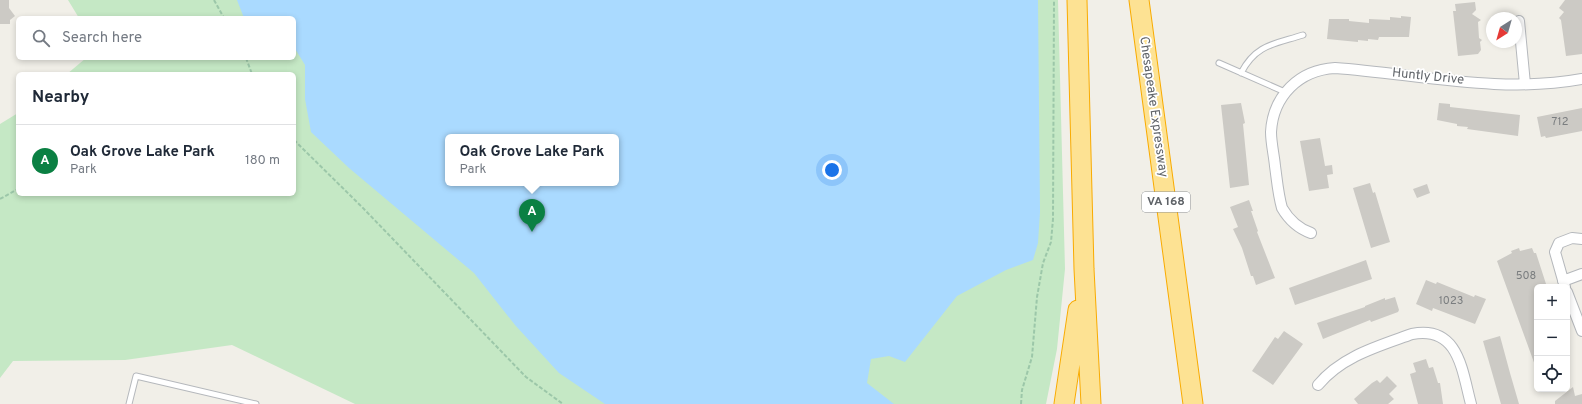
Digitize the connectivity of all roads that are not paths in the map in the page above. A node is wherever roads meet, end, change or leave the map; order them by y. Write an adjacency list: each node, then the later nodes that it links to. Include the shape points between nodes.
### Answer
1 (1077, 0): 12 (highway)
2 (1139, 0): 22 (highway, Chesapeake Expressway / VA 168)
3 (1303, 35): 6 (lane, via 1257,51)
4 (1522, 48): 8 (street)
5 (1219, 63): 6 (lane)
6 (1241, 73): 9 (lane)
7 (1582, 79): 8 (street, Huntly Drive)
8 (1525, 84): 9 (street, Huntly Drive, via 1486,83 1335,68 1303,76)
9 (1284, 94): 10 (street, via 1273,115 1271,134 1280,199 1288,218 1296,226)
10 (1311, 233)
11 (1582, 239): 14 (street, via 1572,238 1559,243 1555,252)
12 (1084, 269): 20 (highway); 21 (highway)
13 (1582, 274): 14 (street)
14 (1564, 284)
15 (1570, 300): 16 (street)
16 (1582, 331)
17 (1318, 385): 23 (street, via 1336,368 1361,353 1412,334 1433,333 1456,350)
18 (129, 404): 19 (lane, via 136,376)
19 (256, 404)
20 (1064, 404)
21 (1091, 404)
22 (1193, 404)
23 (1471, 404)

